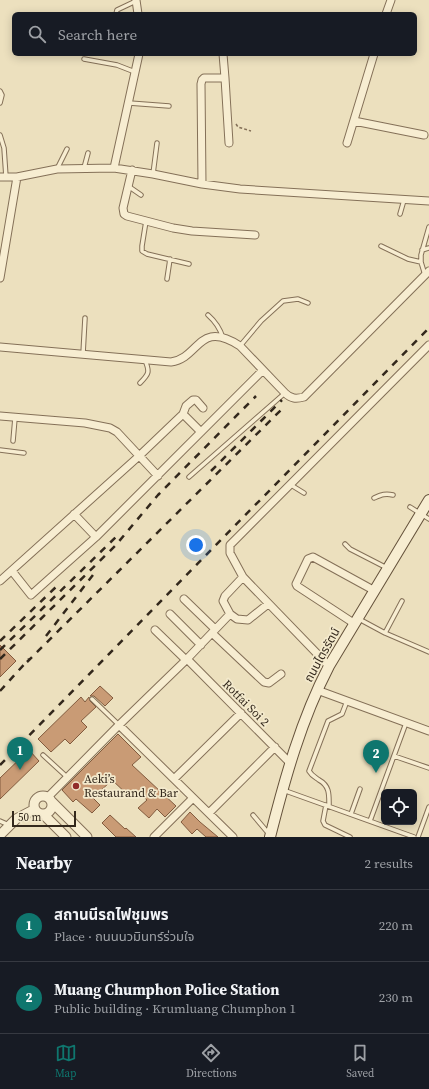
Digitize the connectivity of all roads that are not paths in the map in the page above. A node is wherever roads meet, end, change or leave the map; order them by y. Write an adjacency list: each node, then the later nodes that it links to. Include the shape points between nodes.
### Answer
1 (391, 0): 5 (street)
2 (136, 1): 3 (lane); 4 (street)
3 (116, 12)
4 (138, 12)
5 (387, 12)
6 (139, 56): 10 (street)
7 (223, 56): 11 (street)
8 (373, 56): 16 (street)
9 (84, 58): 10 (lane)
10 (135, 72): 14 (street)
11 (225, 78): 20 (street); 31 (street, via 202,80)
12 (0, 91): 13 (lane)
13 (0, 103)
14 (129, 103): 15 (lane); 25 (street)
15 (169, 106)
16 (354, 121): 18 (street); 21 (street)
17 (0, 135): 29 (lane, via 4,148)
18 (424, 135)
19 (157, 142): 28 (lane)
20 (229, 143)
21 (347, 143)
22 (67, 149): 26 (lane)
23 (88, 153): 24 (lane)
24 (84, 168): 25 (street); 26 (street)
25 (114, 168): 27 (street)
26 (57, 169): 30 (street)
27 (132, 170): 28 (street); 32 (street)
28 (153, 174): 31 (street)
29 (3, 177): 30 (street)
30 (16, 177): 47 (street)
31 (202, 184): 34 (street, via 275,192)
32 (128, 186): 33 (lane); 37 (street, via 124,214)
33 (141, 195)
34 (404, 199): 35 (street); 36 (lane)
35 (429, 201)
36 (400, 214)
37 (146, 221): 39 (street, via 192,231); 43 (lane, via 142,251)
38 (429, 227): 42 (lane)
39 (255, 235)
40 (381, 246): 44 (lane, via 408,259)
41 (429, 248): 42 (lane)
42 (422, 250): 44 (lane)
43 (170, 259): 45 (lane); 48 (lane)
44 (421, 262): 46 (lane)
45 (189, 264)
46 (427, 273): 60 (street, via 304,396 297,399)
47 (0, 278)
48 (167, 280)
49 (308, 303): 54 (lane, via 298,299 283,301 261,321)
50 (208, 315): 52 (lane, via 215,321)
51 (85, 318): 56 (lane)
52 (223, 338): 54 (street); 57 (street, via 208,338 201,341 176,362)
53 (429, 345): 72 (street)
54 (240, 346): 58 (street)
55 (0, 347): 56 (street)
56 (83, 355): 57 (street)
57 (145, 360): 59 (lane, via 148,375)
58 (263, 370): 60 (street); 65 (street)
59 (140, 383)
60 (285, 393): 71 (lane)
61 (203, 408): 62 (street, via 193,400 186,406)
62 (183, 414): 65 (street); 69 (street)
63 (0, 416): 64 (street)
64 (15, 418): 66 (lane); 69 (street, via 85,423 110,428 117,432)
65 (201, 432): 70 (street)
66 (13, 441)
67 (0, 450): 68 (lane)
68 (24, 453)
69 (138, 456): 70 (street); 78 (street)
70 (158, 476): 80 (street)
71 (189, 477)
72 (291, 485): 73 (lane); 84 (street, via 230,545 230,553)
73 (304, 494)
74 (392, 496): 75 (lane, via 387,494)
75 (374, 498)
76 (429, 500): 79 (main road, ถนนไตรรัตน์)
77 (410, 507): 79 (lane)
78 (74, 514): 80 (street); 83 (street)
79 (425, 517): 82 (main road, ถนนไตรรัตน์)
80 (96, 537): 83 (street, via 31,595)
81 (345, 544): 82 (lane)
82 (388, 569): 86 (main road, ถนนไตรรัตน์)
83 (12, 571): 85 (street)
84 (243, 577): 89 (street); 91 (street, via 225,596 225,605)
85 (0, 580)
86 (375, 592): 92 (main road, ถนนไตรรัตน์); 92 (street, via 313,557 308,559 296,586)
87 (184, 599): 94 (street)
88 (402, 600): 95 (lane)
89 (268, 604): 91 (street, via 248,620 237,619); 99 (street)
90 (170, 614): 96 (street)
91 (230, 614): 94 (street)
92 (357, 621): 95 (lane); 99 (main road, ถนนไตรรัตน์)
93 (155, 630): 98 (street, Rotfai Soi 2)
94 (214, 631): 96 (street); 100 (street, via 264,682 269,683)
95 (385, 633): 97 (lane)
96 (201, 645): 98 (street)
97 (429, 652)
98 (186, 660): 104 (street, Rotfai Soi 2); 106 (street)
99 (329, 666): 101 (main road, ถนนไตรรัตน์)
100 (281, 674)
101 (317, 690): 103 (street); 111 (main road, ถนนไตรรัตน์)
102 (92, 699): 106 (lane)
103 (347, 701): 105 (street); 119 (lane, via 342,714 328,721 309,771 329,790)
104 (241, 713): 108 (street, Rotfai Soi 2); 114 (street)
105 (406, 723): 107 (street); 110 (lane)
106 (119, 725): 113 (street); 114 (street)
107 (429, 731)
108 (275, 747): 111 (street, Rotfai Soi 2); 122 (street)
109 (43, 755): 113 (lane)
110 (394, 756): 112 (lane); 126 (lane)
111 (290, 763): 116 (main road, ถนนไตรรัตน์)
112 (429, 768)
113 (67, 777): 118 (street)
114 (174, 779): 117 (street)
115 (360, 789): 123 (lane)
116 (282, 790): 119 (lane); 129 (main road, ถนนไตรรัตน์)
117 (193, 798): 122 (street); 132 (street)
118 (50, 800): 121 (street, via 51,811); 121 (street, via 42,796 37,798 34,804); 131 (street)
119 (328, 805): 123 (lane); 134 (lane, via 322,821)
120 (429, 807): 136 (lane)
121 (39, 811): 127 (street); 130 (street)
122 (209, 813): 133 (street)
123 (351, 814): 126 (lane)
124 (253, 815): 129 (lane)
125 (0, 821): 127 (lane)
126 (370, 821): 135 (lane)
127 (10, 825): 128 (street)
128 (0, 835)
129 (270, 836)
130 (66, 837)
131 (87, 837)
132 (154, 837)
133 (234, 837)
134 (350, 837)
135 (414, 837)
136 (418, 837)

